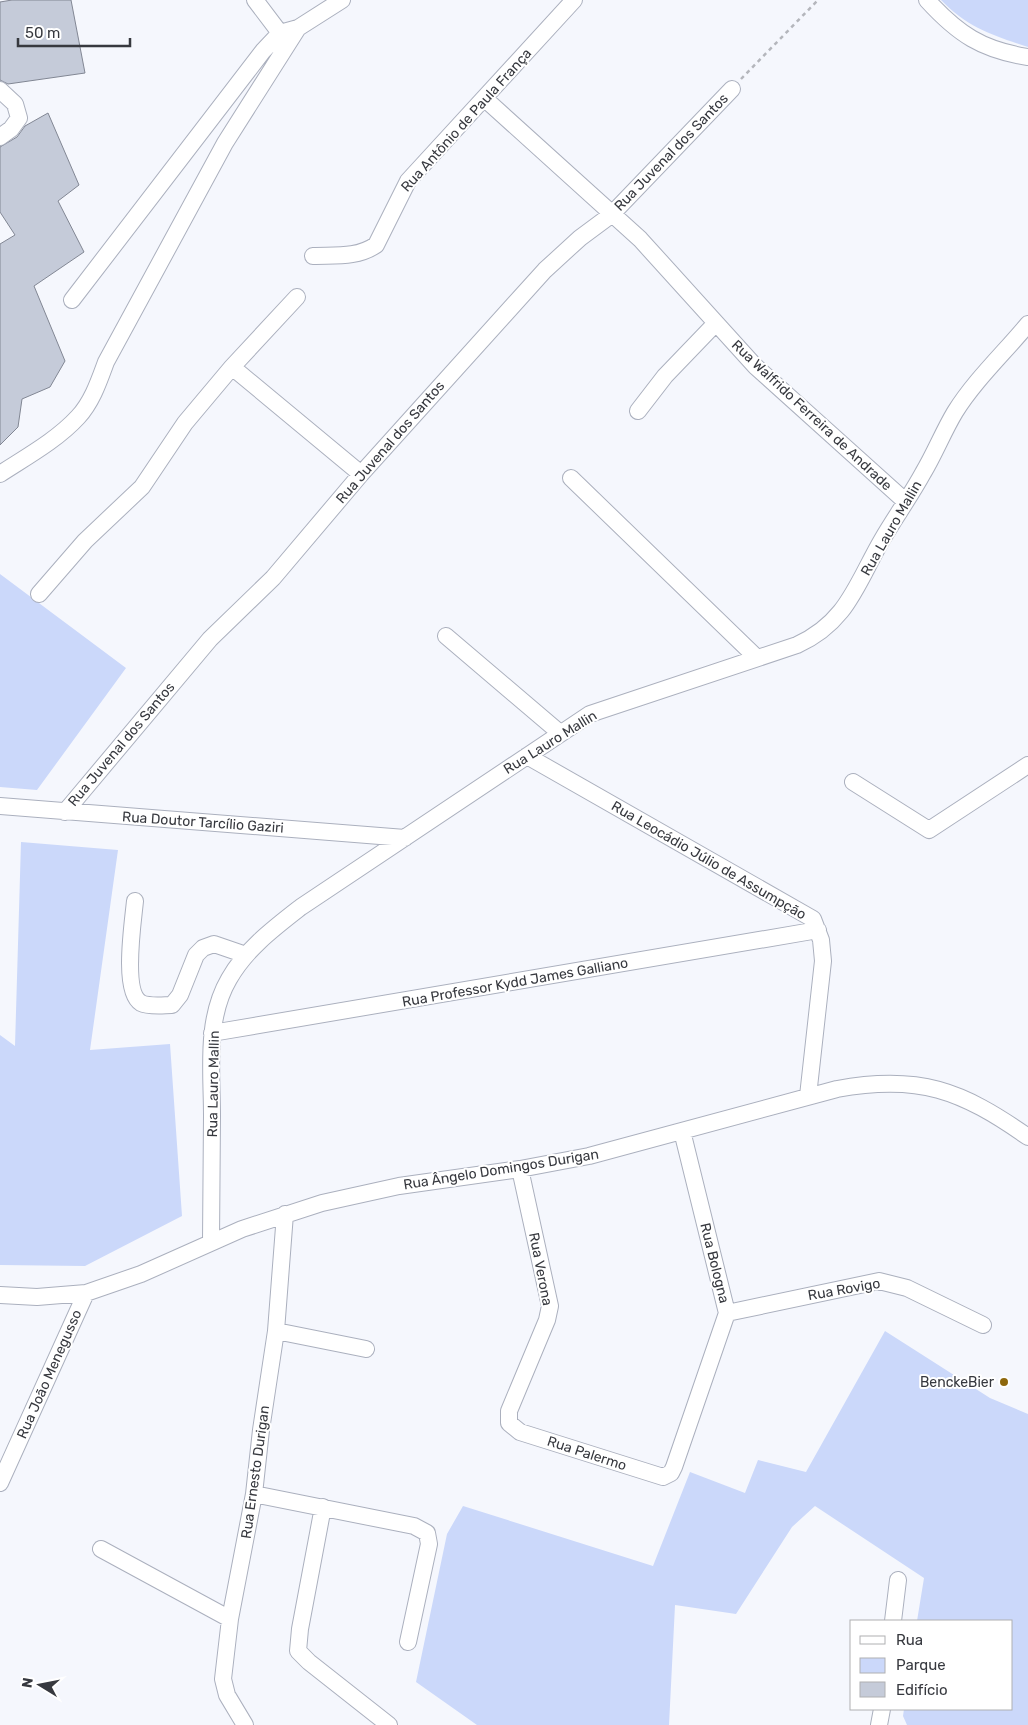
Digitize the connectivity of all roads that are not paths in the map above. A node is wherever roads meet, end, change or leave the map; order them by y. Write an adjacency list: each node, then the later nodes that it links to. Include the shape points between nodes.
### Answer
1 (255, 0): 6 (street)
2 (342, 0): 5 (street)
3 (574, 0): 10 (street, Rua Antônio de Paula França)
4 (928, 0): 7 (street, via 971,40 988,48)
5 (298, 28): 6 (street); 20 (street, via 225,143 78,417)
6 (280, 33): 15 (street)
7 (1028, 57)
8 (732, 88): 12 (street, Rua Juvenal dos Santos)
9 (0, 90): 11 (street, via 15,104 19,118)
10 (484, 98): 12 (street, Rua Walfrido Ferreira de Andrade); 13 (street, Rua Antônio de Paula França, via 403,187 376,245 352,255)
11 (0, 137)
12 (611, 215): 16 (street, Rua Walfrido Ferreira de Andrade, via 640,239); 21 (street, Rua Juvenal dos Santos, via 545,270)
13 (313, 256)
14 (297, 297): 18 (street)
15 (72, 300)
16 (715, 324): 19 (street, via 665,376); 23 (street, Rua Walfrido Ferreira de Andrade, via 755,366)
17 (1028, 324): 23 (street, Rua Lauro Mallin, via 965,398)
18 (232, 367): 21 (street); 24 (street, via 176,434 142,487 85,541)
19 (638, 411)
20 (0, 474)
21 (361, 474): 32 (street, Rua Juvenal dos Santos, via 273,578 196,654)
22 (571, 478): 26 (street)
23 (906, 501): 26 (street, Rua Lauro Mallin, via 858,588 837,617 812,638)
24 (39, 594)
25 (446, 636): 27 (street)
26 (758, 658): 27 (street, Rua Lauro Mallin, via 602,709)
27 (560, 733): 28 (street, Rua Lauro Mallin)
28 (527, 756): 33 (street, Rua Lauro Mallin); 35 (street, Rua Leocádio Júlio de Assumpção, via 805,913 813,919)
29 (1028, 764): 30 (street, via 929,830)
30 (853, 782)
31 (0, 806): 32 (street, Rua Doutor Tarcílio Gaziri)
32 (65, 812): 33 (street, Rua Doutor Tarcílio Gaziri)
33 (405, 838): 36 (street, Rua Lauro Mallin, via 301,907)
34 (135, 901): 36 (street, via 130,979 133,996 142,1004 172,1005 180,995 196,955 203,948 214,944)
35 (818, 930): 37 (street, Rua Professor Kydd James Galliano); 38 (street, Rua Leocádio Júlio de Assumpção, via 823,961)
36 (246, 955): 37 (street, Rua Lauro Mallin, via 220,998)
37 (212, 1033): 43 (street, Rua Lauro Mallin)
38 (808, 1096): 39 (street, Rua Ângelo Domingos Durigan); 40 (street, Rua Ângelo Domingos Durigan, via 887,1082 933,1087 978,1105)
39 (682, 1131): 41 (street, Rua Ângelo Domingos Durigan, via 580,1158); 46 (street, Rua Bologna)
40 (1028, 1137)
41 (520, 1169): 42 (street, Rua Ângelo Domingos Durigan, via 399,1186); 50 (street, Rua Verona, via 550,1306 509,1411)
42 (285, 1214): 43 (street, Rua Ângelo Domingos Durigan); 48 (street, Rua Ernesto Durigan)
43 (211, 1242): 44 (street, Rua Ângelo Domingos Durigan, via 141,1274)
44 (86, 1293): 45 (street, Rua Ângelo Domingos Durigan); 52 (street, Rua João Menegusso)
45 (0, 1295)
46 (727, 1313): 47 (street, Rua Rovigo, via 879,1281 907,1288); 51 (street, Rua Bologna, via 674,1467)
47 (983, 1325)
48 (276, 1331): 49 (street); 53 (street, Rua Ernesto Durigan)
49 (366, 1349)
50 (509, 1423): 51 (street, Rua Palermo, via 520,1432 658,1477)
51 (667, 1476)
52 (0, 1483)
53 (253, 1498): 54 (street); 57 (street, Rua Ernesto Durigan)
54 (322, 1511): 59 (street, via 414,1526 427,1533 428,1544); 62 (street, via 298,1651)
55 (100, 1549): 57 (street)
56 (898, 1580): 58 (street)
57 (230, 1619): 61 (street, Rua Ernesto Durigan, via 223,1679 227,1695)
58 (893, 1620)
59 (408, 1642)
60 (882, 1710): 63 (street)
61 (244, 1725)
62 (389, 1725)
63 (879, 1725)

